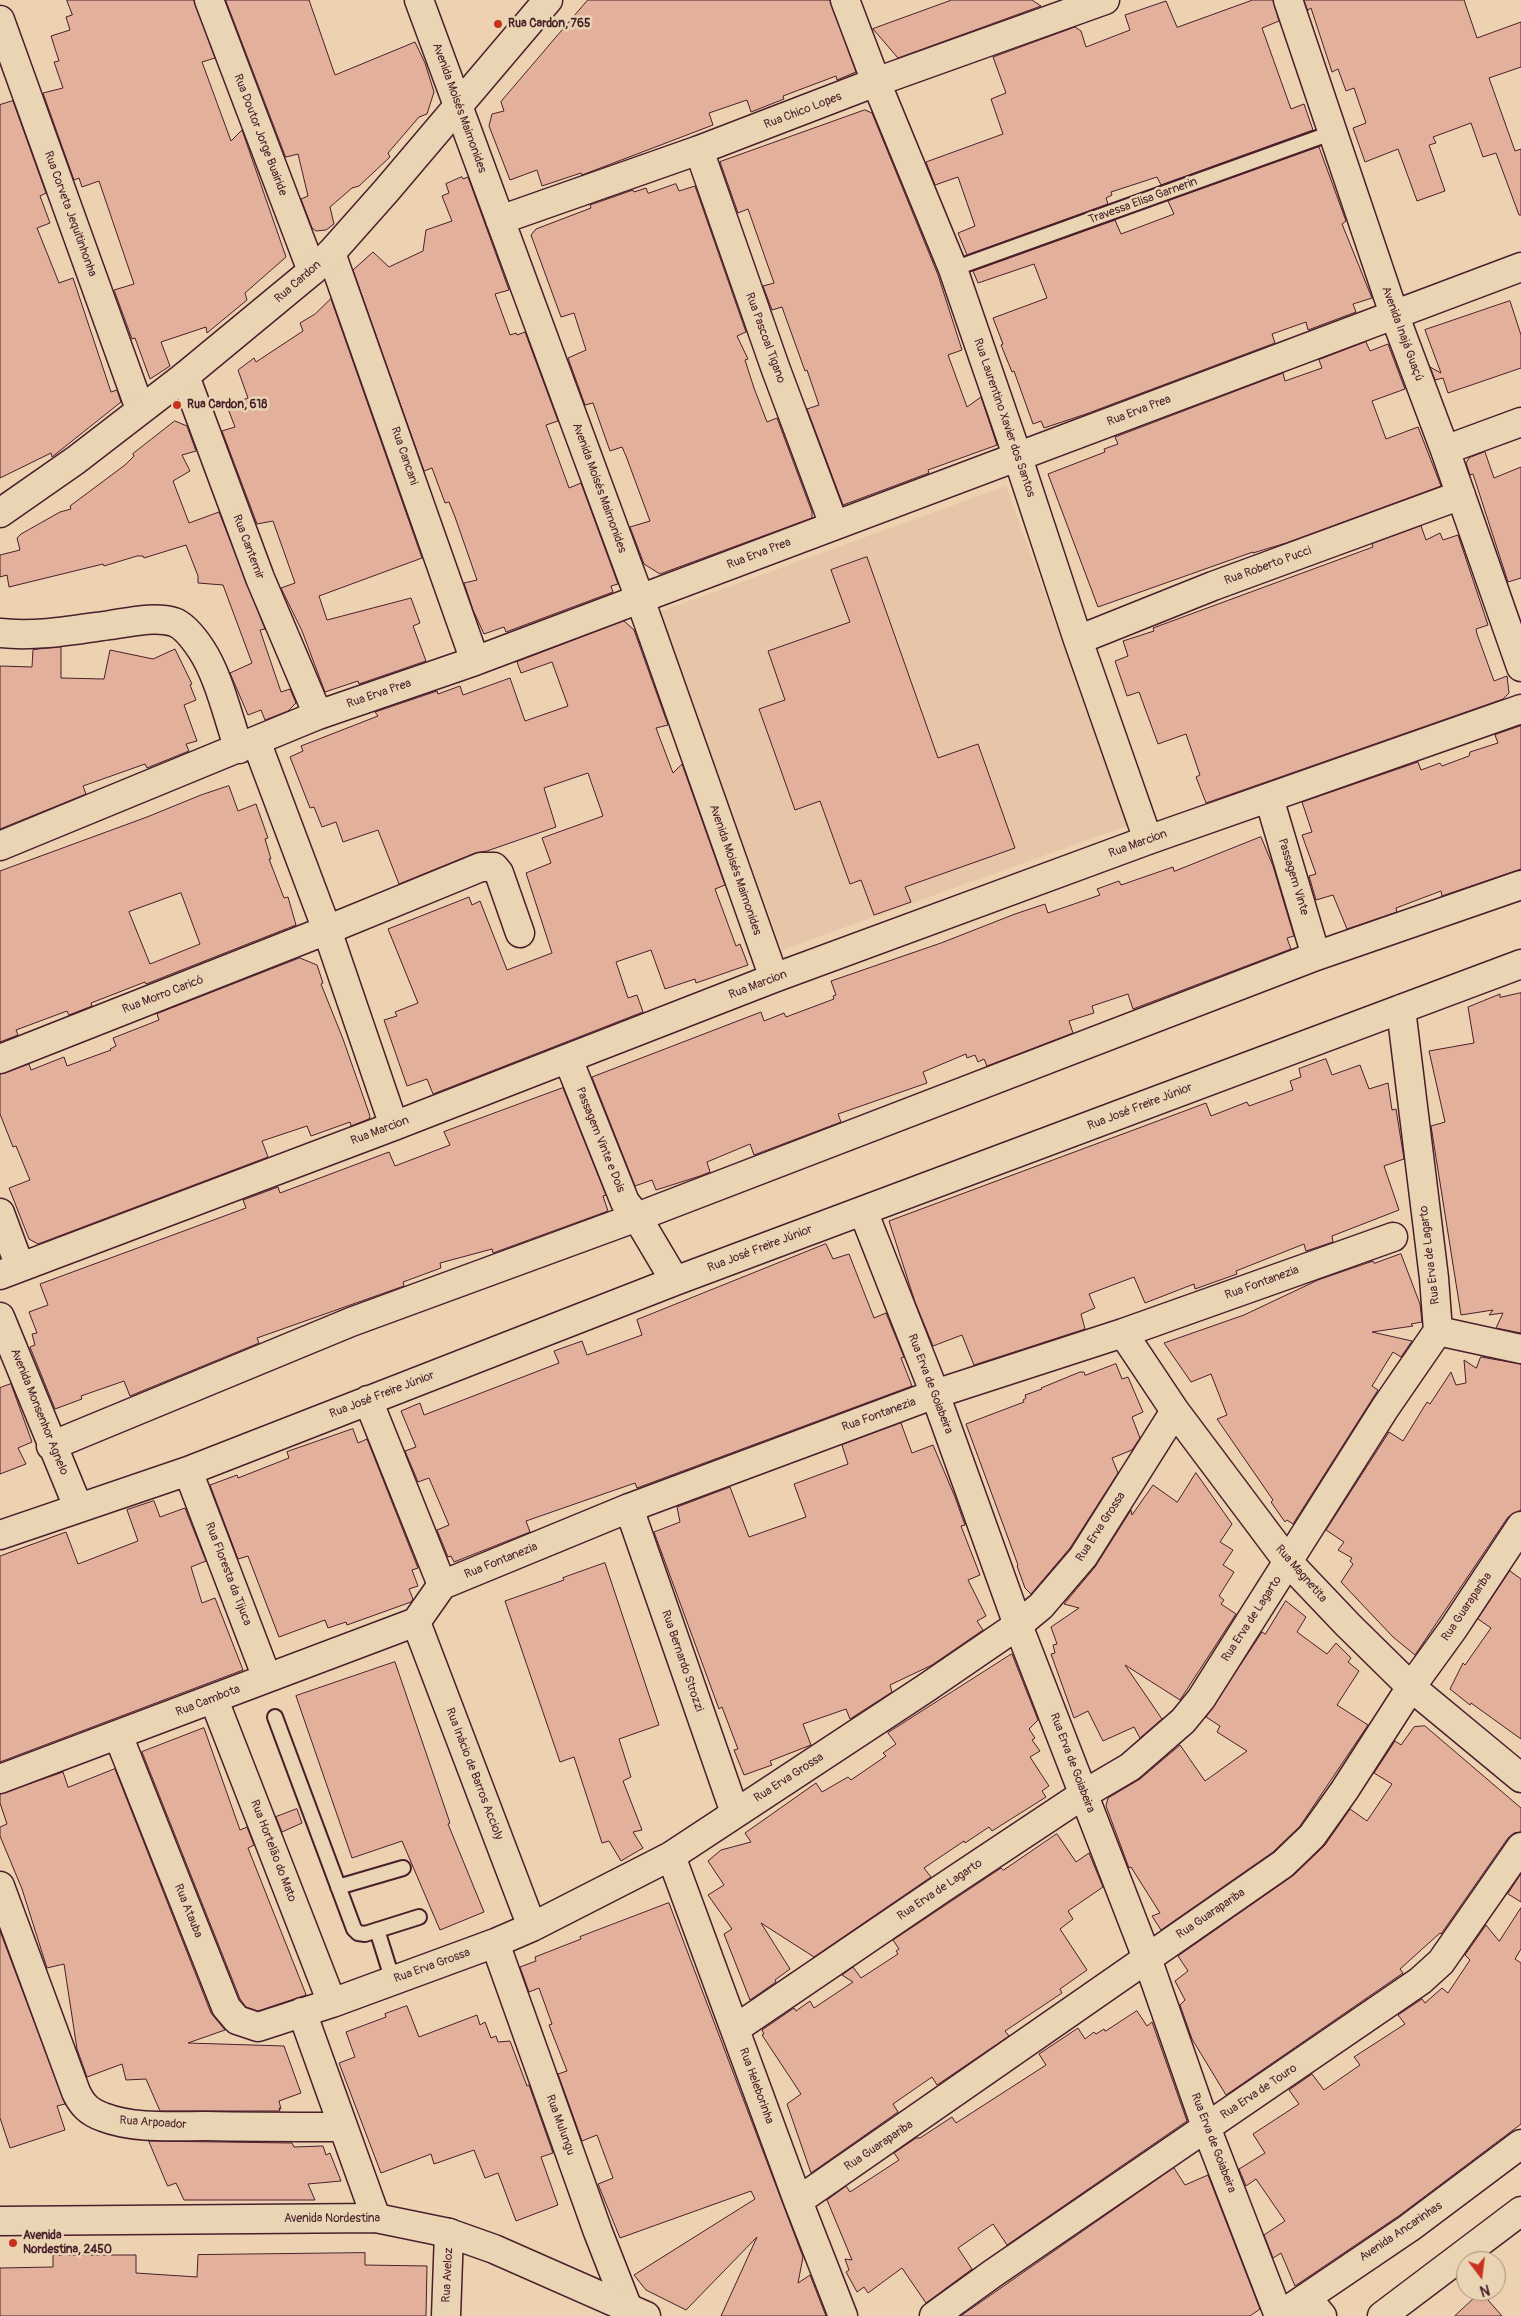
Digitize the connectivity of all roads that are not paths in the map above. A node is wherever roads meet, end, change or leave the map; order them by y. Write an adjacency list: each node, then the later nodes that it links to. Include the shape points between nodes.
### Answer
1 (209, 0): 13 (street, Rua Doutor Jorge Buairide)
2 (419, 0): 9 (street, Avenida Moisés Maimonides)
3 (548, 0): 9 (street, Rua Cardon)
4 (845, 0): 8 (street, Rua Laurentino Xavier dos Santos)
5 (1105, 0): 8 (street, Rua Chico Lopes)
6 (1288, 0): 10 (street, Avenida Inajá Guaçú)
7 (0, 20): 18 (street, Rua Corveta Jequitinhonha)
8 (876, 82): 11 (street, Rua Chico Lopes); 15 (street, Rua Laurentino Xavier dos Santos)
9 (458, 106): 12 (street, Avenida Moisés Maimonides); 13 (street, Rua Cardon)
10 (1334, 132): 15 (lane, Travessa Elisa Garnerin); 16 (street, Avenida Inajá Guaçú)
11 (699, 150): 12 (street, Rua Chico Lopes); 24 (street, Rua Pascoal Tigano)
12 (500, 220): 25 (street, Avenida Moisés Maimonides)
13 (321, 262): 17 (street, Rua Cardon); 29 (street, Rua Cancani)
14 (1521, 267): 16 (street, Rua Erva Prea)
15 (953, 269): 21 (street, Rua Laurentino Xavier dos Santos)
16 (1394, 314): 20 (street, Avenida Inajá Guaçú); 21 (street, Rua Erva Prea)
17 (185, 376): 18 (street, Rua Cardon); 32 (street, Rua Cantemir, via 260,578)
18 (140, 409): 23 (street, Rua Cardon, via 76,460)
19 (1521, 422): 20 (street)
20 (1445, 450): 22 (street, Avenida Inajá Guaçú)
21 (1018, 458): 24 (street, Rua Erva Prea); 28 (street, Rua Laurentino Xavier dos Santos)
22 (1461, 495): 26 (street, Avenida Inajá Guaçú); 28 (street, Rua Roberto Pucci)
23 (0, 513)
24 (834, 525): 25 (street, Rua Erva Prea)
25 (640, 599): 29 (street, Rua Erva Prea); 42 (street, Avenida Moisés Maimonides)
26 (1511, 608): 30 (street, Avenida Inajá Guaçú)
27 (0, 633): 33 (street, via 16,635 148,620 175,622 190,634 201,650)
28 (1078, 640): 35 (street, Rua Laurentino Xavier dos Santos)
29 (475, 660): 32 (street, Rua Erva Prea)
30 (1521, 667)
31 (1521, 708): 34 (street, Rua Marcion)
32 (318, 715): 33 (street, Rua Erva Prea)
33 (248, 745): 36 (street, Rua Erva Prea); 38 (street)
34 (1270, 798): 35 (street, Rua Marcion); 40 (street, Passagem Vinte)
35 (1148, 840): 42 (street, Rua Marcion)
36 (0, 846)
37 (1521, 885): 40 (street)
38 (327, 930): 39 (street, Rua Morro Caricó, via 489,866 499,874); 44 (street, Rua Morro Caricó); 46 (street)
39 (520, 933)
40 (1316, 956): 49 (street)
41 (1521, 964): 43 (street, Rua José Freire Júnior)
42 (774, 978): 45 (street, Rua Marcion)
43 (1401, 1009): 47 (street, Rua José Freire Júnior); 54 (street, Rua Erva de Lagarto)
44 (0, 1059)
45 (568, 1059): 46 (street, Rua Marcion); 49 (street, Passagem Vinte e Dois, via 625,1202)
46 (394, 1126): 51 (street, Rua Marcion)
47 (863, 1211): 52 (street, Rua José Freire Júnior); 57 (street, Rua Erva de Goiabeira)
48 (0, 1213): 51 (street)
49 (637, 1217): 52 (street, Passagem Vinte e Dois); 60 (street, via 351,1322)
50 (1393, 1237): 55 (street, Rua Fontanezia)
51 (10, 1271)
52 (675, 1281): 58 (street, Rua José Freire Júnior)
53 (0, 1317): 60 (street, Avenida Monsenhor Agnelo)
54 (1438, 1331): 56 (street); 66 (street, Rua Erva de Lagarto, via 1385,1408)
55 (1123, 1333): 57 (street, Rua Fontanezia); 59 (street, Rua Magnetita)
56 (1521, 1349)
57 (935, 1394): 63 (street, Rua Fontanezia); 69 (street, Rua Erva de Goiabeira)
58 (368, 1400): 61 (street, Rua José Freire Júnior); 67 (street)
59 (1175, 1411): 66 (street, Rua Magnetita); 69 (street, Rua Erva Grossa, via 1083,1557 1041,1606)
60 (51, 1446): 62 (street, Avenida Monsenhor Agnelo)
61 (188, 1471): 62 (street, Rua José Freire Júnior); 70 (street, Rua Floresta da Tijuca)
62 (78, 1507): 65 (street, Rua José Freire Júnior)
63 (629, 1508): 67 (street, Rua Fontanezia); 78 (street, Rua Bernardo Strozzi)
64 (1521, 1526): 71 (street, Rua Guarapariba)
65 (0, 1535)
66 (1289, 1563): 71 (street, Rua Magnetita); 77 (street, Rua Erva de Lagarto, via 1183,1721 1130,1767)
67 (442, 1585): 68 (street)
68 (416, 1622): 70 (street, Rua Cambota); 85 (street, Rua Inácio de Barros Accioly)
69 (1018, 1626): 77 (street, Rua Erva de Goiabeira); 78 (street, Rua Erva Grossa)
70 (267, 1678): 72 (street, Rua Cambota)
71 (1411, 1687): 75 (street, Rua Magnetita); 88 (street, Rua Guarapariba, via 1312,1836 1283,1864)
72 (214, 1700): 74 (street, Rua Cambota); 90 (street, Rua Hortelão do Mato)
73 (275, 1717): 83 (lane)
74 (118, 1735): 76 (street, Rua Cambota); 91 (street, Rua Atauba, via 226,2007 237,2020 258,2027)
75 (1521, 1778)
76 (0, 1779)
77 (1084, 1794): 88 (street, Rua Erva de Goiabeira); 92 (street, Rua Erva de Lagarto)
78 (734, 1814): 80 (street, Rua Erva Grossa)
79 (1521, 1847): 93 (street, Rua Erva de Touro, via 1441,1962 1420,1981)
80 (671, 1856): 85 (street, Rua Erva Grossa); 92 (street, Rua Heleborinha)
81 (403, 1868): 83 (lane)
82 (0, 1886): 94 (street, Rua Arpoador, via 73,2085 81,2103 90,2111 125,2123 167,2126)
83 (338, 1887): 86 (lane, via 354,1929 365,1934)
84 (419, 1917): 86 (lane)
85 (532, 1927): 87 (street, Rua Erva Grossa)
86 (377, 1930): 89 (lane)
87 (495, 1943): 89 (street, Rua Erva Grossa); 102 (street, Rua Mulungu, via 598,2232)
88 (1146, 1958): 93 (street, Rua Erva de Goiabeira); 96 (street, Rua Guarapariba)
89 (392, 1981): 90 (street, Rua Erva Grossa)
90 (332, 2003): 91 (street, Rua Erva Grossa)
91 (302, 2012): 94 (street)
92 (736, 2029): 96 (street, Rua Heleborinha)
93 (1206, 2127): 105 (street, Rua Erva de Touro); 106 (street, Rua Erva de Goiabeira)
94 (342, 2128): 98 (street)
95 (1521, 2144): 101 (street, Avenida Ancarinhas, via 1409,2228 1340,2273)
96 (798, 2201): 104 (street, Rua Heleborinha)
97 (1521, 2211): 107 (street)
98 (376, 2218): 99 (street, Avenida Nordestina); 100 (street, Avenida Nordestina)
99 (0, 2221)
100 (450, 2233): 102 (street, Avenida Nordestina); 103 (street, Rua Aveloz)
101 (1315, 2307): 106 (street, Avenida Ancarinhas)
102 (637, 2311)
103 (446, 2316)
104 (843, 2316)
105 (934, 2316)
106 (1279, 2316)
107 (1382, 2316)

